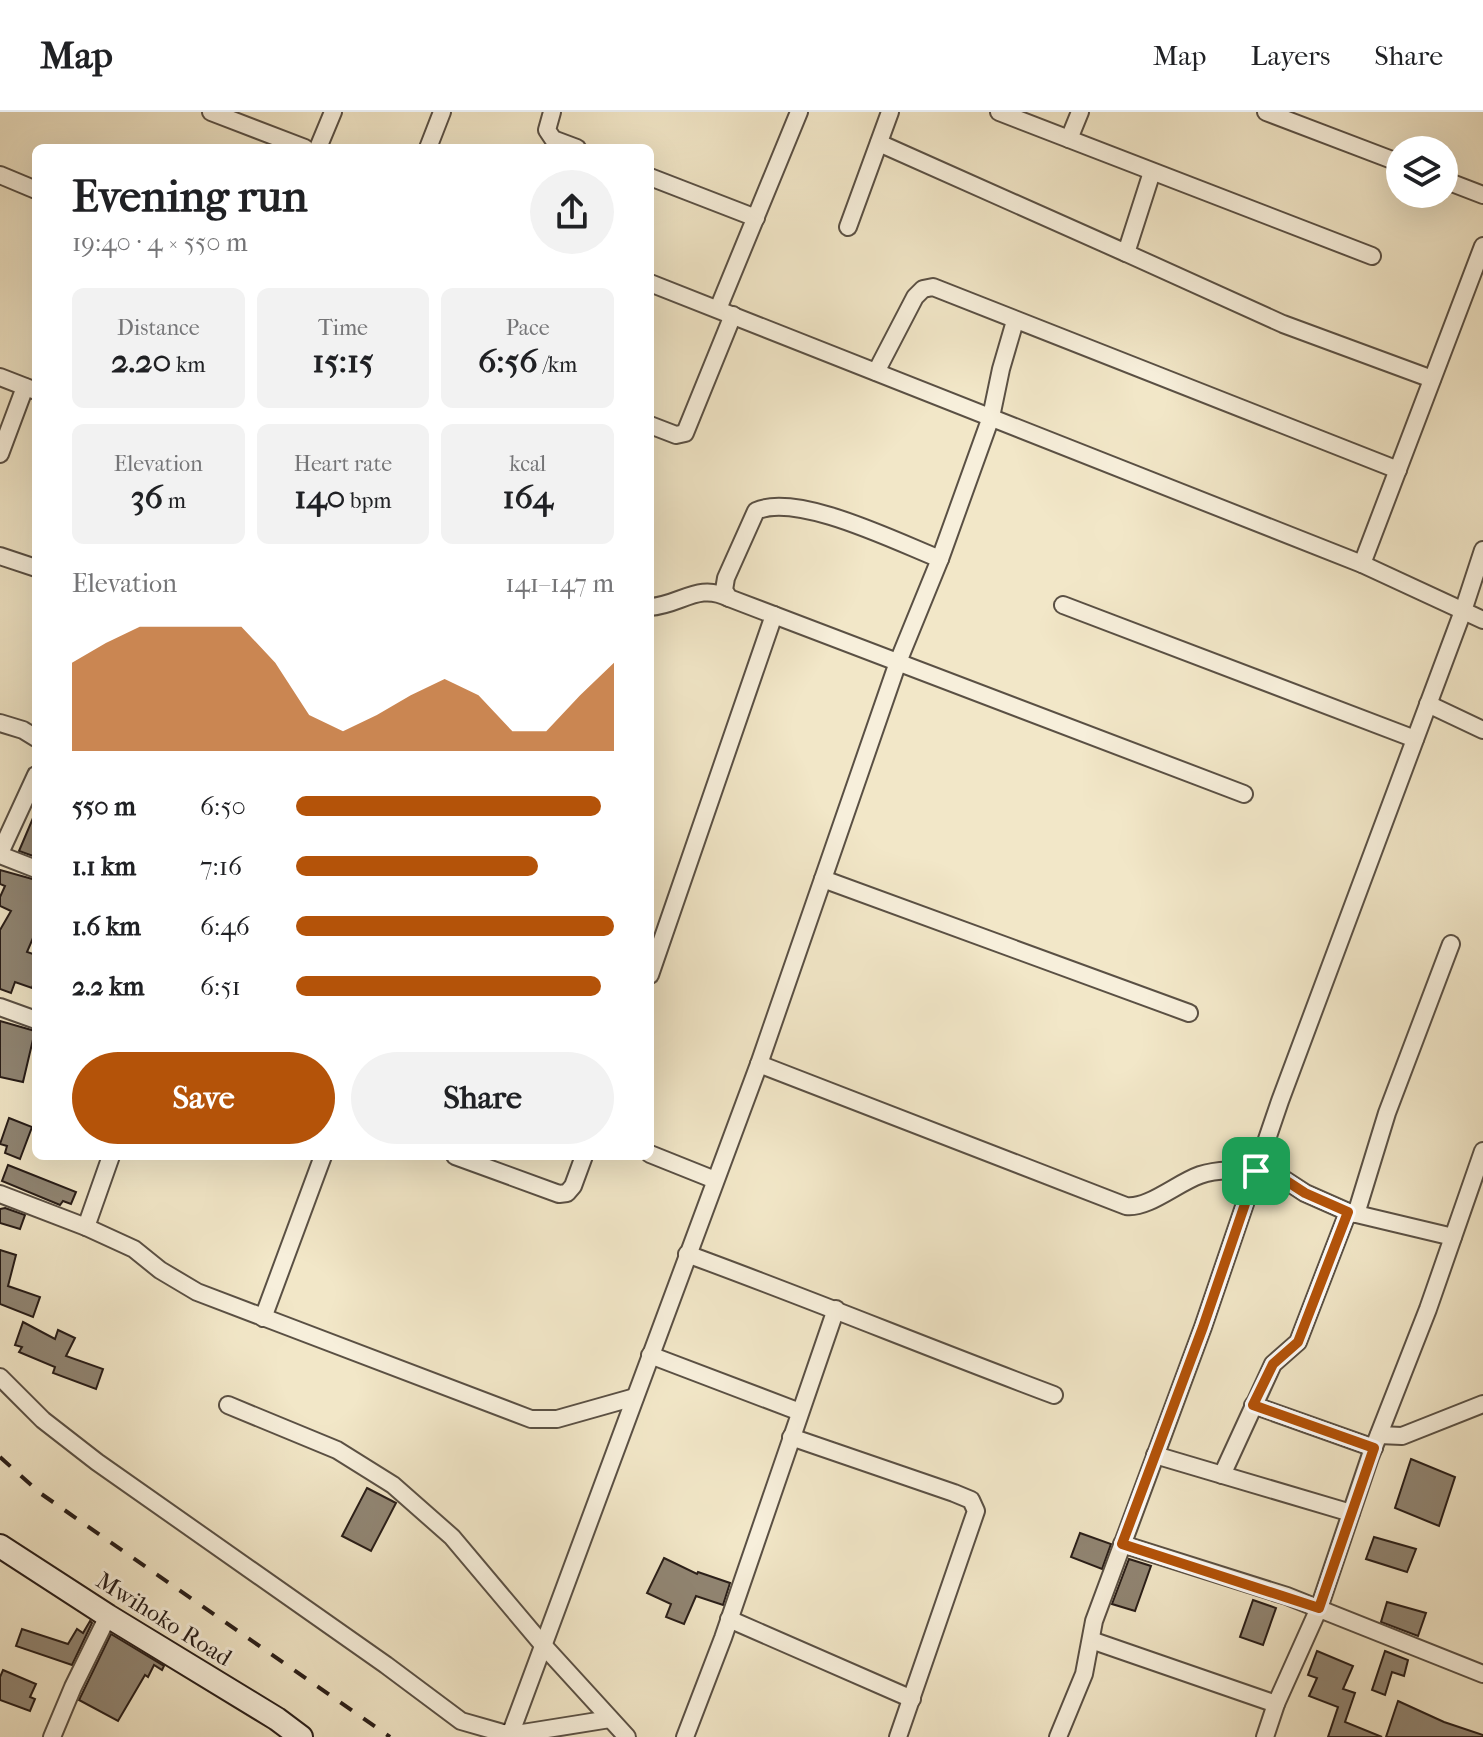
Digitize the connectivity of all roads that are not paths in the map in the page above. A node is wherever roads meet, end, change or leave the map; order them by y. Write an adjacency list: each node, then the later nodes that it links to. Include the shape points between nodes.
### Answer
1 (211, 112): 12 (street)
2 (333, 112): 13 (street)
3 (442, 112): 14 (street)
4 (552, 112): 15 (street, via 547,130)
5 (799, 112): 23 (street)
6 (890, 112): 11 (street)
7 (999, 112): 10 (street)
8 (1080, 112): 10 (street)
9 (1271, 113): 16 (street)
10 (1069, 139): 17 (street)
11 (879, 143): 24 (street); 26 (street)
12 (295, 144)
13 (320, 144)
14 (430, 144)
15 (566, 144)
16 (1386, 158)
17 (1152, 172): 26 (street); 27 (street)
18 (0, 175): 21 (street)
19 (654, 179): 23 (street)
20 (1458, 185): 22 (street)
21 (32, 188)
22 (1483, 195)
23 (756, 218): 29 (street)
24 (848, 227)
25 (1483, 246): 33 (street)
26 (1126, 253): 33 (street, via 1283,324)
27 (1372, 256)
28 (654, 285): 29 (street)
29 (726, 312): 31 (street); 36 (street, via 685,433)
30 (1015, 321): 31 (street, via 933,287 923,289); 35 (street); 38 (street)
31 (876, 372): 35 (street)
32 (0, 377): 34 (street)
33 (1432, 379): 38 (street)
34 (30, 389): 37 (street)
35 (991, 417): 41 (street); 42 (street)
36 (654, 427)
37 (0, 454)
38 (1398, 470): 42 (street)
39 (1483, 550): 47 (street)
40 (0, 556): 43 (street)
41 (940, 559): 44 (street, via 817,512 768,505 756,511 726,578); 50 (street)
42 (1362, 564): 47 (street)
43 (32, 567)
44 (729, 598): 46 (street, via 704,591); 48 (street)
45 (1063, 605): 55 (street)
46 (654, 606)
47 (1463, 611): 49 (street); 51 (street)
48 (774, 615): 50 (street); 62 (street)
49 (1483, 620)
50 (898, 662): 57 (street); 60 (street)
51 (1428, 704): 53 (street); 55 (street)
52 (0, 723): 54 (street)
53 (1483, 730)
54 (32, 736)
55 (1415, 739): 73 (street)
56 (32, 784): 58 (street)
57 (1244, 794)
58 (0, 854): 59 (street)
59 (32, 867)
60 (823, 879): 64 (street); 66 (street)
61 (1451, 944): 76 (street)
62 (654, 963)
63 (0, 1007): 65 (street)
64 (1189, 1013)
65 (32, 1019)
66 (759, 1064): 73 (street, via 1126,1206 1145,1205 1204,1174); 74 (street)
67 (1483, 1151): 78 (street)
68 (654, 1156): 74 (street)
69 (110, 1160): 77 (street)
70 (322, 1160): 81 (street)
71 (466, 1160): 72 (street, via 559,1194 573,1186)
72 (583, 1160)
73 (1258, 1167): 76 (street); 92 (street)
74 (715, 1180): 79 (street)
75 (0, 1194): 77 (street)
76 (1352, 1213): 78 (street); 88 (street, via 1298,1342 1273,1364)
77 (86, 1227): 81 (street, via 134,1249 197,1292)
78 (1453, 1237): 91 (street)
79 (687, 1254): 80 (street); 82 (street)
80 (836, 1309): 84 (street); 89 (street)
81 (263, 1318): 85 (street, via 531,1419 557,1419)
82 (650, 1355): 85 (street); 89 (street)
83 (0, 1377): 107 (street, via 43,1420 97,1462 461,1721)
84 (1054, 1395)
85 (635, 1397): 101 (street)
86 (1483, 1404): 91 (street)
87 (228, 1405): 101 (street, via 337,1450 393,1485 452,1537)
88 (1253, 1405): 91 (street); 93 (street)
89 (800, 1412): 90 (street)
90 (791, 1437): 99 (street); 103 (street, via 971,1500 976,1511)
91 (1376, 1442): 94 (street)
92 (1155, 1455): 93 (street); 95 (street)
93 (1222, 1475): 94 (street)
94 (1351, 1513): 97 (street)
95 (1122, 1544): 97 (street); 100 (street)
96 (0, 1546): 98 (street, Mwihoko Road)
97 (1319, 1608): 102 (street); 104 (street)
98 (108, 1616): 106 (street, Mwihoko Road); 108 (street)
99 (729, 1619): 103 (street); 110 (street)
100 (1091, 1640): 104 (street); 112 (street, via 1084,1674)
101 (543, 1645): 105 (street); 107 (street)
102 (1483, 1674)
103 (912, 1699): 111 (street)
104 (1276, 1704): 113 (street)
105 (610, 1719): 107 (street); 109 (street)
106 (297, 1735)
107 (511, 1736)
108 (52, 1737)
109 (627, 1737)
110 (685, 1737)
111 (898, 1737)
112 (1058, 1737)
113 (1265, 1737)

